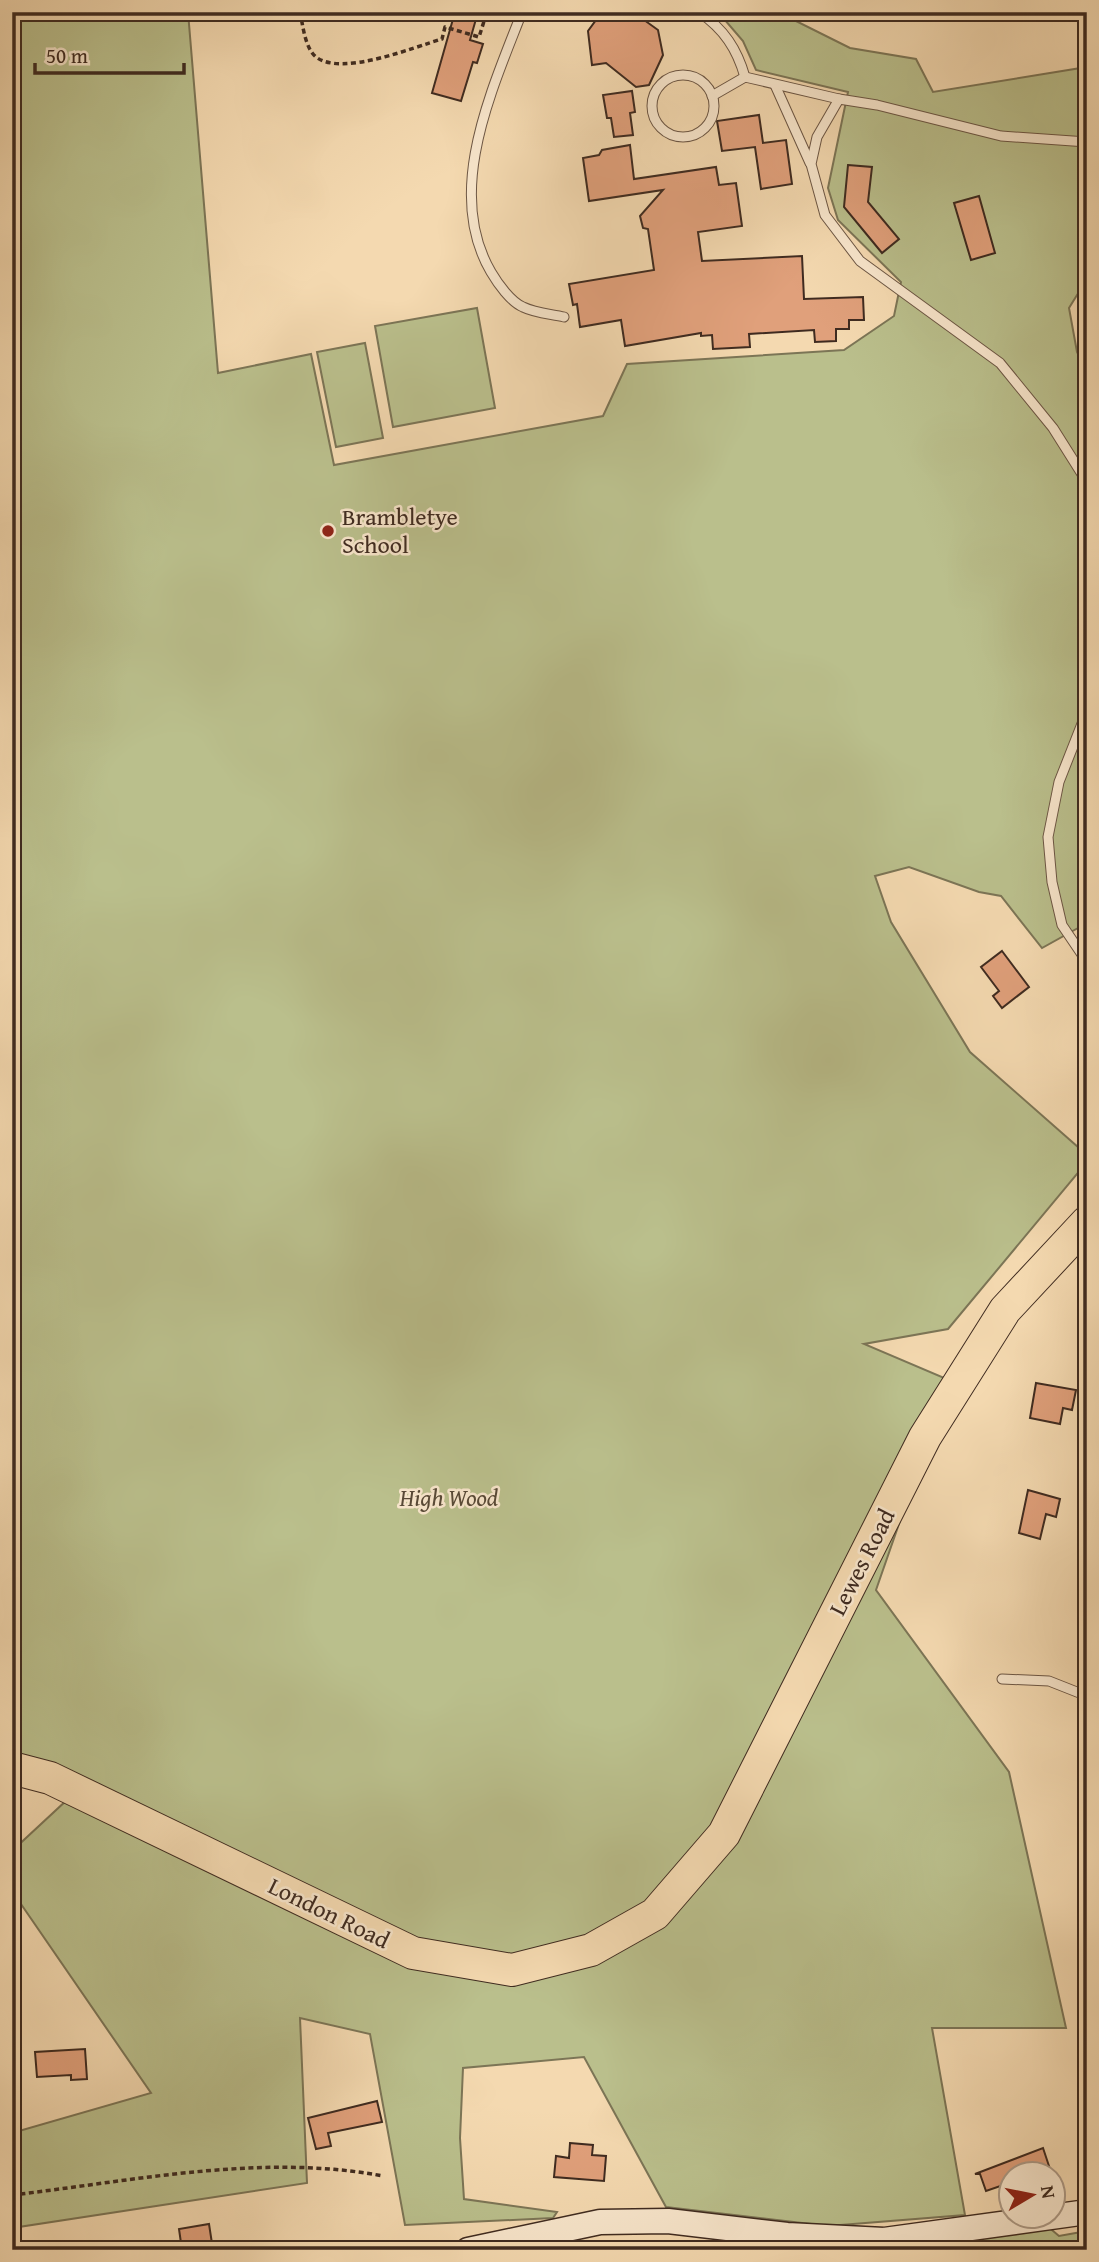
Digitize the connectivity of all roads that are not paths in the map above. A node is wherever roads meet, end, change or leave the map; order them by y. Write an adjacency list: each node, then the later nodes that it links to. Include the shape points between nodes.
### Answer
1 (522, 12): 9 (lane, via 483,117 472,204 478,250 497,282 521,307)
2 (699, 12): 3 (lane, via 738,51)
3 (745, 78): 4 (lane); 5 (lane)
4 (775, 85): 6 (lane); 8 (lane)
5 (712, 96): 5 (lane, via 712,115 693,136 674,136 653,117 657,89 672,77 691,77)
6 (839, 99): 7 (lane, via 1001,136); 8 (lane, via 817,137)
7 (1087, 142)
8 (811, 164): 10 (lane, via 825,215 860,261 1000,363 1052,428)
9 (564, 317)
10 (1087, 482)
11 (1087, 711): 12 (lane, via 1059,782 1048,837 1062,925)
12 (1087, 962)
13 (1087, 1222): 17 (highway, Lewes Road, via 1005,1310 940,1414 724,1834)
14 (1002, 1679): 15 (lane, via 1049,1681)
15 (1087, 1696)
16 (12, 1768): 17 (highway, London Road, via 50,1778 413,1953 512,1970 591,1950)
17 (655, 1914)
18 (1087, 2213): 19 (street)
19 (883, 2245): 20 (street, via 668,2221 600,2222)
20 (468, 2250)

